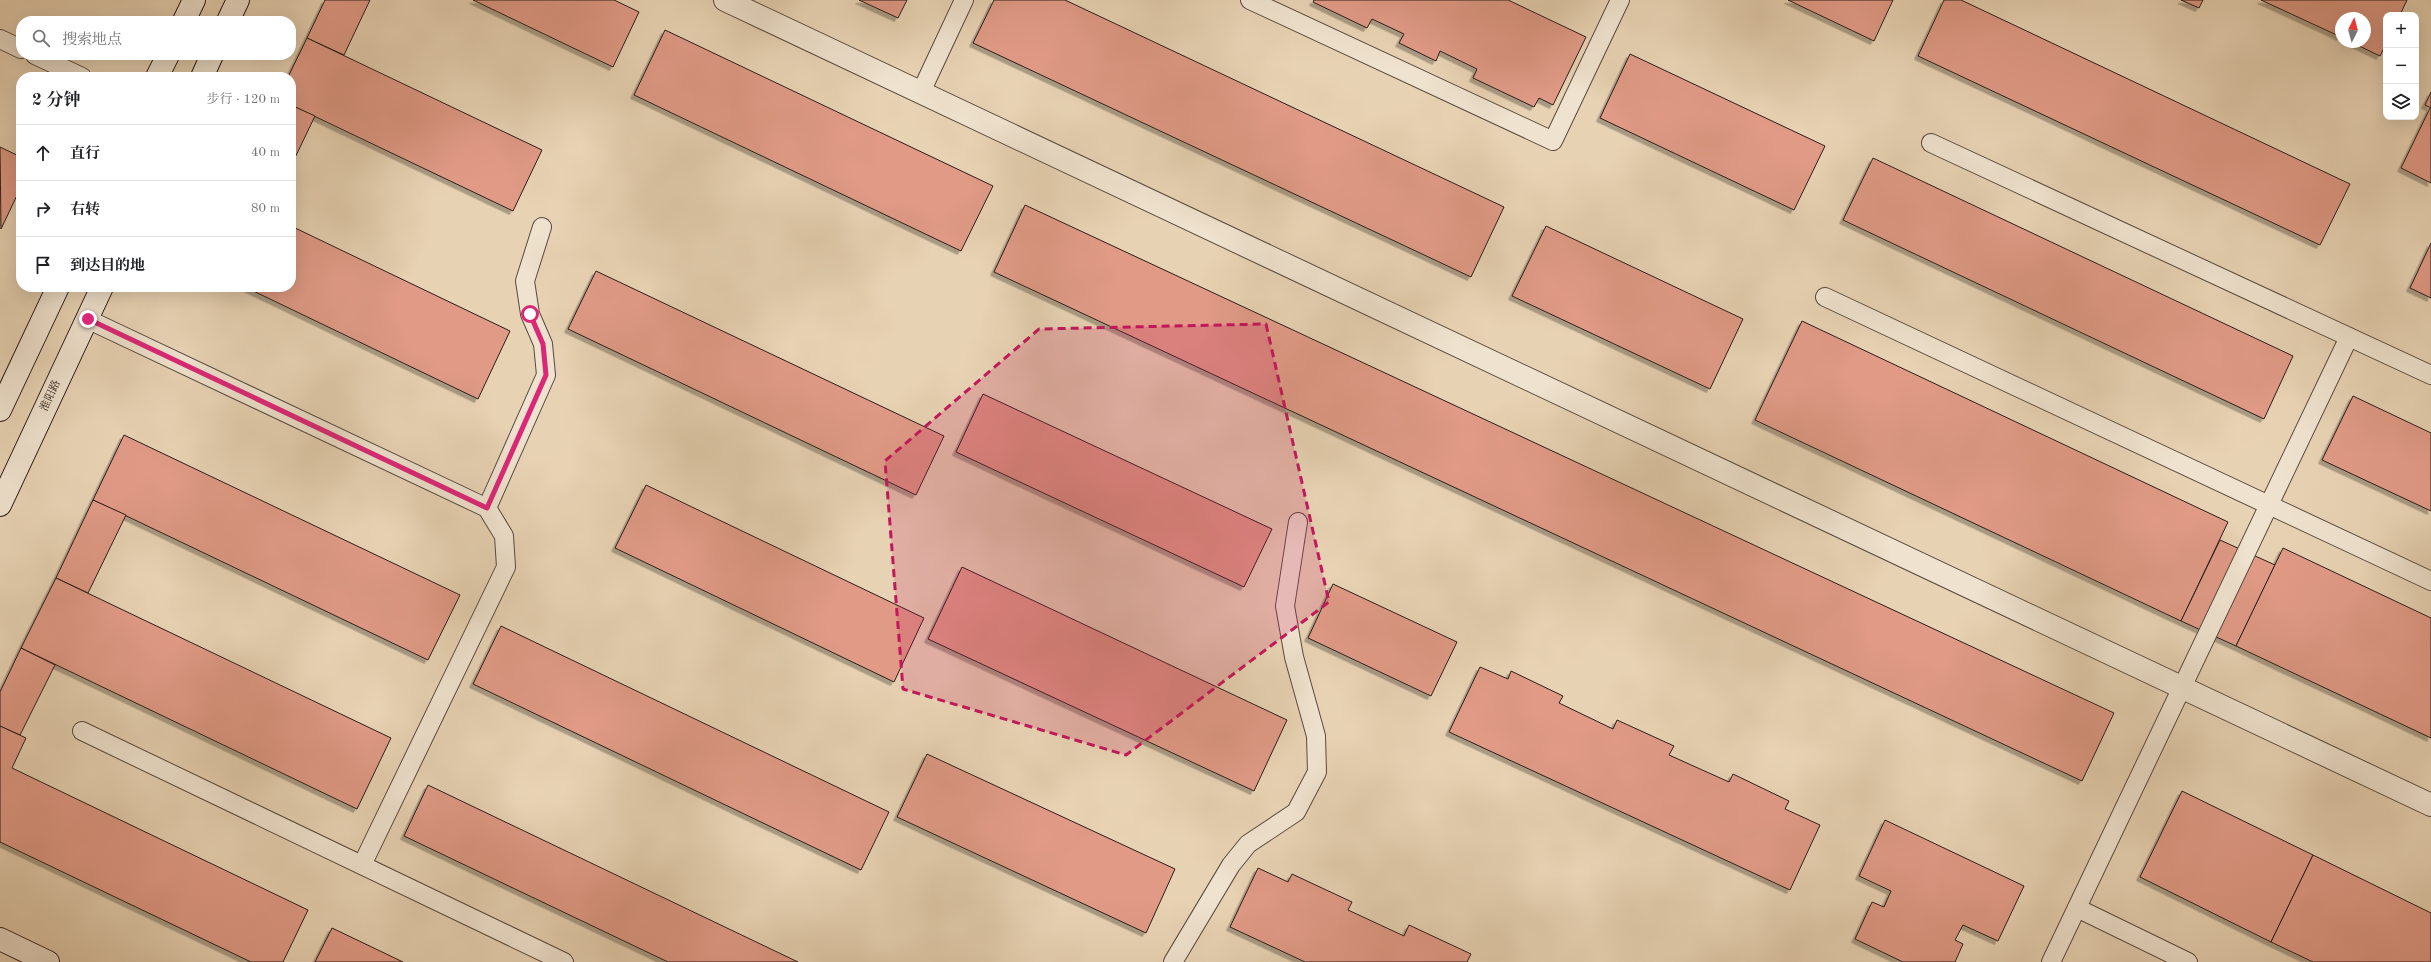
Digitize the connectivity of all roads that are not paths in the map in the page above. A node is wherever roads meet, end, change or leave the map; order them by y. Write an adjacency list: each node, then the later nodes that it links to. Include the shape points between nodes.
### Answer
1 (194, 0): 7 (street)
2 (238, 0): 8 (street)
3 (725, 0): 17 (street)
4 (964, 0): 17 (lane)
5 (1250, 0): 6 (lane, via 1554,141)
6 (1620, 0)
7 (186, 16)
8 (230, 16)
9 (0, 39): 10 (lane)
10 (16, 46)
11 (46, 60): 14 (lane)
12 (166, 60): 15 (street)
13 (210, 60): 16 (street)
14 (71, 72)
15 (160, 72)
16 (204, 72)
17 (921, 92): 32 (street)
18 (1931, 143): 24 (lane)
19 (542, 227): 29 (lane, via 525,281 530,314 543,344 546,375)
20 (56, 292): 26 (street)
21 (100, 292): 23 (street, 淮阳路)
22 (1825, 297): 28 (lane)
23 (88, 319): 27 (street, 淮阳路); 29 (lane)
24 (2349, 337): 25 (lane); 28 (lane)
25 (2431, 375)
26 (0, 410)
27 (0, 505)
28 (2269, 505): 31 (lane); 32 (lane)
29 (487, 508): 35 (lane, via 504,536 506,567)
30 (1298, 522): 40 (lane, via 1285,606 1294,657 1316,736 1317,772 1296,812 1248,844 1231,865)
31 (2431, 580)
32 (2183, 687): 34 (street); 36 (lane)
33 (82, 731): 35 (lane)
34 (2431, 805)
35 (362, 865): 39 (lane)
36 (2077, 908): 41 (lane); 42 (lane)
37 (0, 939): 38 (street)
38 (48, 962)
39 (564, 962)
40 (1173, 962)
41 (2051, 962)
42 (2188, 962)

